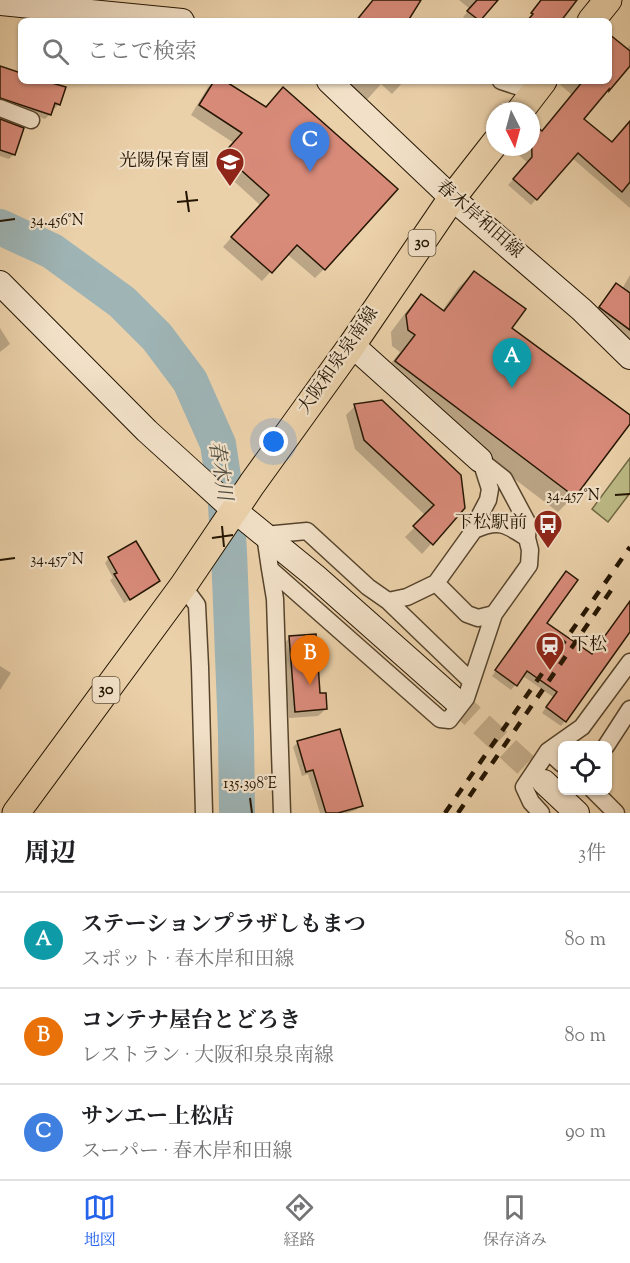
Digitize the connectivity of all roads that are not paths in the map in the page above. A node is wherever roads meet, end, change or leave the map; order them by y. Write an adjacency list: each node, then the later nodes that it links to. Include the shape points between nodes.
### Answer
1 (608, 0): 4 (main road)
2 (0, 3): 3 (street)
3 (152, 18)
4 (593, 18)
5 (332, 84): 11 (street, 春木岸和田線)
6 (508, 84): 7 (street)
7 (533, 95)
8 (0, 108): 9 (street)
9 (31, 120)
10 (486, 155): 11 (main road, 大阪和泉泉南線 / 30)
11 (452, 198): 13 (main road, 大阪和泉泉南線 / 30); 14 (street, 春木岸和田線, via 582,310)
12 (0, 283): 16 (street, via 147,431)
13 (352, 345): 15 (street); 16 (main road, 大阪和泉泉南線 / 30)
14 (630, 357)
15 (480, 460): 17 (street, via 490,489); 19 (street, via 504,479 528,524)
16 (234, 510): 18 (street); 21 (main road, 大阪和泉泉南線 / 30)
17 (474, 530): 19 (street, via 501,524); 22 (street)
18 (262, 532): 20 (street); 23 (street, via 307,531); 27 (street)
19 (528, 538): 24 (street, via 529,565)
20 (270, 569): 26 (street, via 440,719 449,720 466,698); 37 (street, via 275,599)
21 (189, 576): 35 (main road, 大阪和泉泉南線 / 30); 36 (street, via 197,604)
22 (436, 583): 23 (street); 24 (street, via 467,614 477,618)
23 (388, 601): 26 (street)
24 (494, 614): 26 (street)
25 (630, 663): 29 (street)
26 (471, 681)
27 (455, 700)
28 (630, 709): 30 (street)
29 (591, 717): 30 (street); 31 (street)
30 (609, 740)
31 (548, 751): 32 (street); 38 (street, via 524,787)
32 (558, 760)
33 (544, 782): 39 (street)
34 (597, 795): 40 (street)
35 (16, 813)
36 (204, 813)
37 (282, 813)
38 (541, 813)
39 (577, 813)
40 (616, 813)

